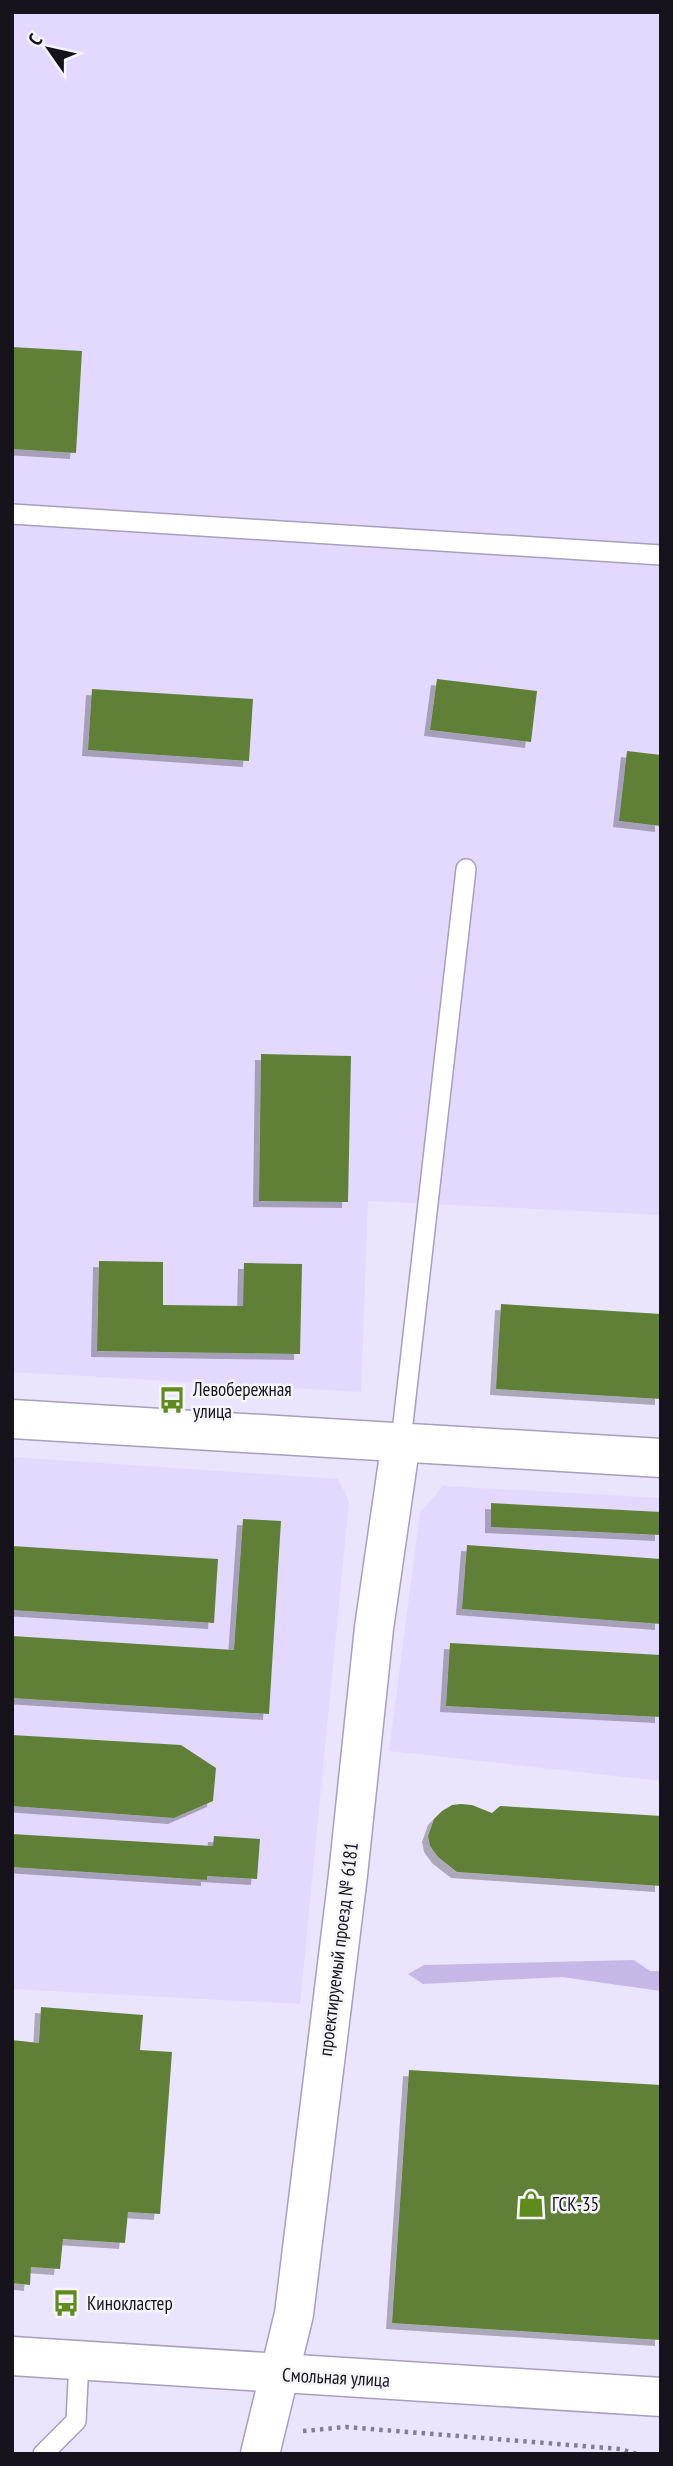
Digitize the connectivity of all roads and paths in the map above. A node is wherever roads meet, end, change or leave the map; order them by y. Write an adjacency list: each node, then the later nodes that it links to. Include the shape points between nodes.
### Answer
1 (12, 514): 2 (lane)
2 (661, 555)
3 (466, 869): 5 (lane)
4 (12, 1419): 5 (street)
5 (401, 1441): 6 (street); 9 (street, проектируемый проезд № 6181, via 374,1628 294,2314)
6 (661, 1458)
7 (12, 2356): 8 (street, Смольная улица)
8 (79, 2361): 9 (street, Смольная улица); 13 (lane, via 76,2421)
9 (279, 2374): 10 (street, Смольная улица); 11 (street, проектируемый проезд № 6181)
10 (661, 2397)
11 (262, 2443): 12 (path, via 346,2427)
12 (620, 2452): 14 (path)
13 (43, 2454)
14 (637, 2454)

